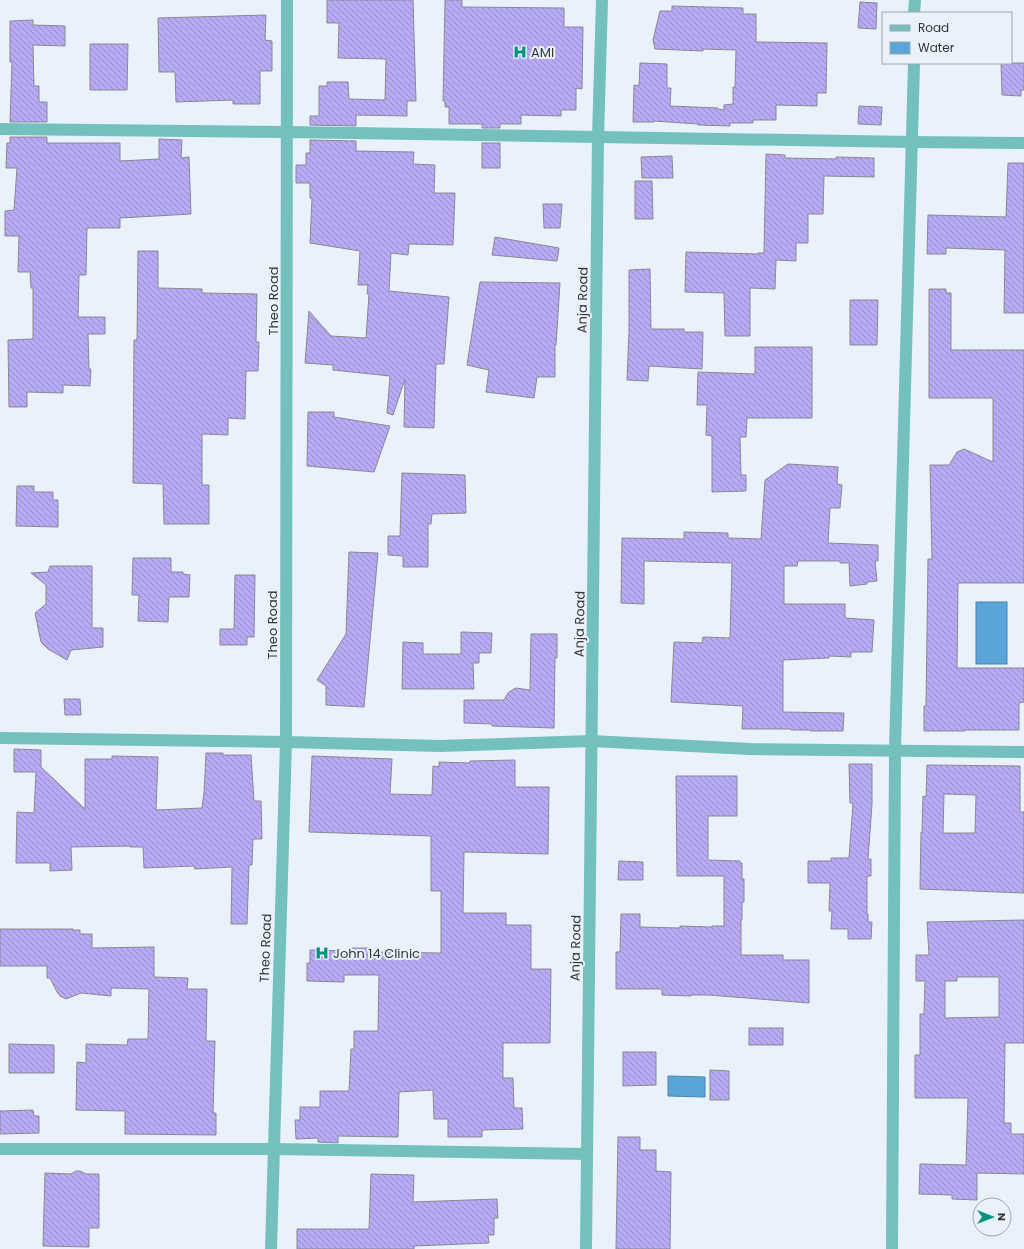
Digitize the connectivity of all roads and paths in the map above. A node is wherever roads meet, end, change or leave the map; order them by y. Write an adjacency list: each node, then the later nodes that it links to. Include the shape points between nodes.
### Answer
1 (287, 0): 7 (street, Theo Road)
2 (602, 0): 8 (street, Anja Road)
3 (915, 0): 4 (street)
4 (914, 12)
5 (914, 64): 9 (street)
6 (0, 129): 7 (street)
7 (287, 132): 8 (street); 13 (street, Theo Road)
8 (598, 137): 9 (street); 12 (street, Anja Road)
9 (912, 142): 10 (street); 14 (street)
10 (1024, 143)
11 (0, 738): 13 (street)
12 (591, 741): 13 (street, via 440,746); 14 (street, via 750,750); 18 (street, Anja Road)
13 (286, 742): 17 (street, Theo Road)
14 (895, 750): 15 (street); 21 (street)
15 (1024, 752)
16 (0, 1150): 17 (street)
17 (273, 1150): 18 (street); 19 (street, Theo Road)
18 (587, 1154): 20 (street, Anja Road)
19 (271, 1249)
20 (586, 1249)
21 (892, 1249)

